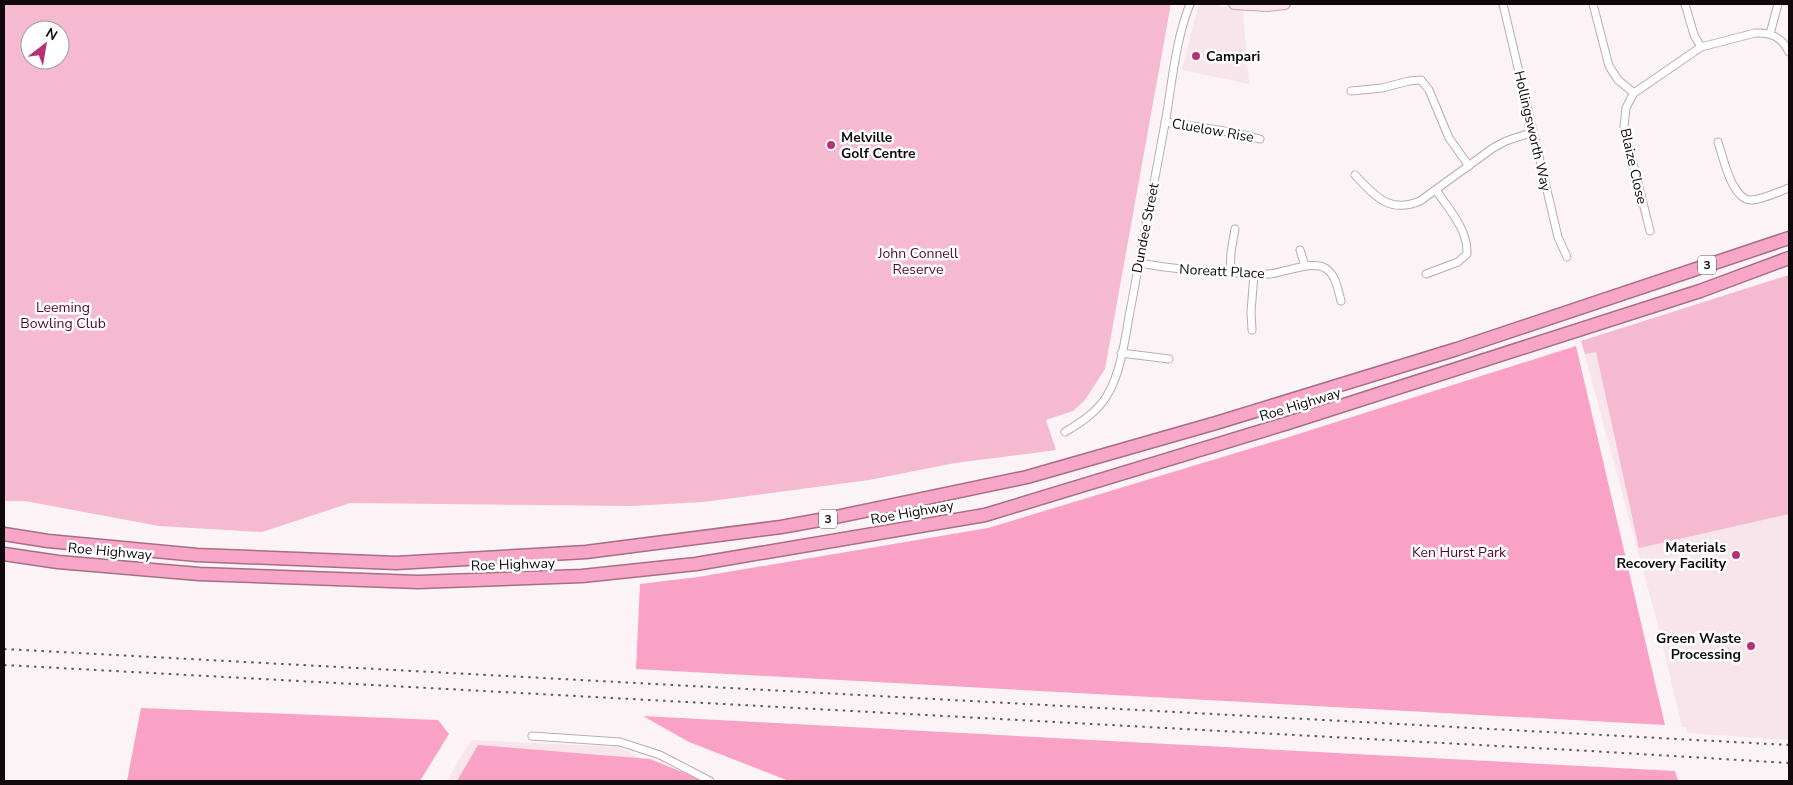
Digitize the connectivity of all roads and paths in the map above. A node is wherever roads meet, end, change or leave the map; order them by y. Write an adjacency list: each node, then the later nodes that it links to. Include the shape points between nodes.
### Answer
1 (1190, 4): 13 (street, Dundee Street)
2 (1234, 4): 3 (main road)
3 (1284, 4)
4 (1503, 4): 14 (street, Hollingsworth Way)
5 (1594, 4): 12 (street, via 1609,66 1618,80)
6 (1685, 4): 9 (street)
7 (1778, 4): 8 (street)
8 (1770, 34): 9 (street, via 1755,33); 10 (street, via 1786,45)
9 (1700, 47): 12 (street)
10 (1789, 52)
11 (1351, 91): 17 (street, via 1421,80 1430,90 1449,138)
12 (1634, 94): 22 (street, Blaize Close, via 1626,108 1624,127)
13 (1165, 122): 15 (street, Cluelow Rise, via 1236,132); 27 (street, Dundee Street)
14 (1533, 132): 17 (street, via 1506,141); 25 (street, Hollingsworth Way, via 1558,237)
15 (1260, 139)
16 (1718, 142): 19 (street, via 1734,188 1745,200)
17 (1469, 166): 20 (street)
18 (1355, 175): 20 (street, via 1375,196 1400,206 1410,206)
19 (1789, 188)
20 (1436, 190): 32 (street, via 1460,226 1467,242 1467,254 1458,262)
21 (1235, 229): 30 (street)
22 (1650, 231)
23 (1789, 238): 39 (highway, Roe Highway / 3, via 1457,348 1216,423 1027,477 781,527 586,552 396,563 197,555)
24 (1300, 250): 28 (street)
25 (1567, 257)
26 (1789, 258): 33 (highway, Roe Highway / 3)
27 (1139, 262): 30 (street, Noreatt Place, via 1191,271); 36 (street, Dundee Street)
28 (1305, 266): 31 (street, Noreatt Place, via 1281,273); 34 (street, Noreatt Place, via 1316,265 1332,274)
29 (1789, 266): 33 (highway)
30 (1230, 273): 31 (street, Noreatt Place)
31 (1254, 274): 35 (street)
32 (1426, 274)
33 (1700, 292): 40 (highway, Roe Highway / 3, via 985,515 696,564 582,576 418,582 200,574)
34 (1341, 301)
35 (1252, 330)
36 (1122, 353): 37 (street); 38 (street, Dundee Street, via 1113,385 1104,400 1080,424)
37 (1169, 359)
38 (1065, 432)
39 (4, 534)
40 (4, 554)
41 (532, 736): 42 (street, via 620,742 660,755)
42 (710, 781)

